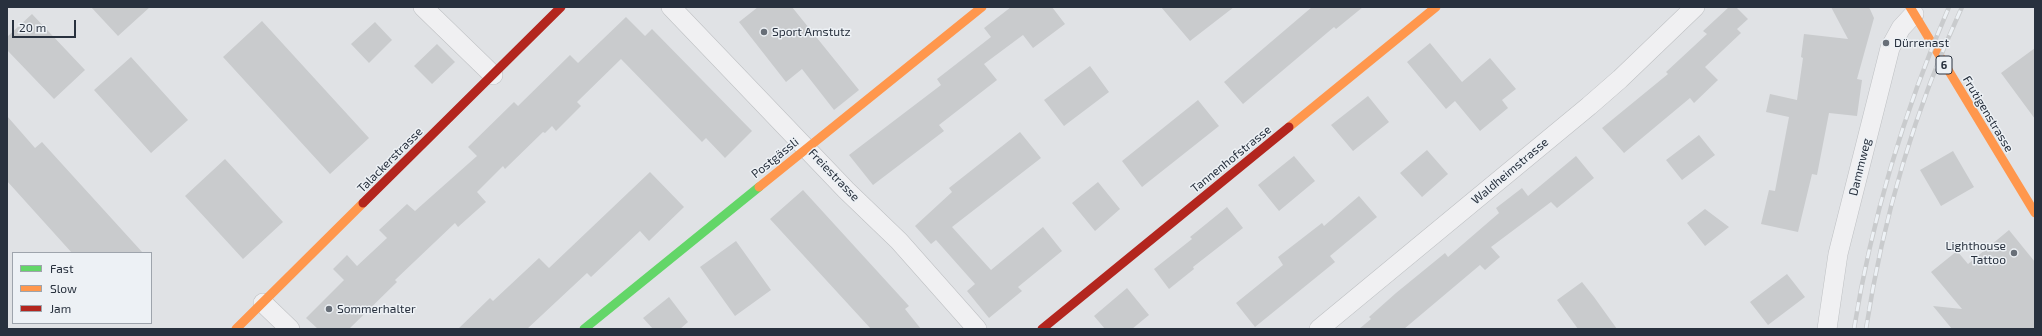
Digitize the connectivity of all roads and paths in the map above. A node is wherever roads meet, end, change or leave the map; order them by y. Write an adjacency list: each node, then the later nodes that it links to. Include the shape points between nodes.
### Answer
1 (423, 7): 8 (street)
2 (561, 7): 8 (street, Talackerstrasse)
3 (671, 7): 9 (street, Freiestrasse)
4 (982, 7): 9 (street, Postgässli)
5 (1436, 7): 16 (street, Tannenhofstrasse)
6 (1695, 7): 17 (street, Waldheimstrasse, via 1589,106)
7 (1912, 11): 10 (street, Frutigenstrasse / 6); 18 (street, Dammweg, via 1890,48 1838,254)
8 (493, 75): 11 (street, Talackerstrasse)
9 (807, 147): 14 (street, Postgässli); 15 (street, Freiestrasse, via 846,190 899,241)
10 (2035, 213)
11 (264, 303): 12 (street, Talackerstrasse); 13 (street)
12 (236, 329)
13 (290, 329)
14 (584, 329)
15 (977, 329)
16 (1042, 329)
17 (1318, 329)
18 (1827, 329)

